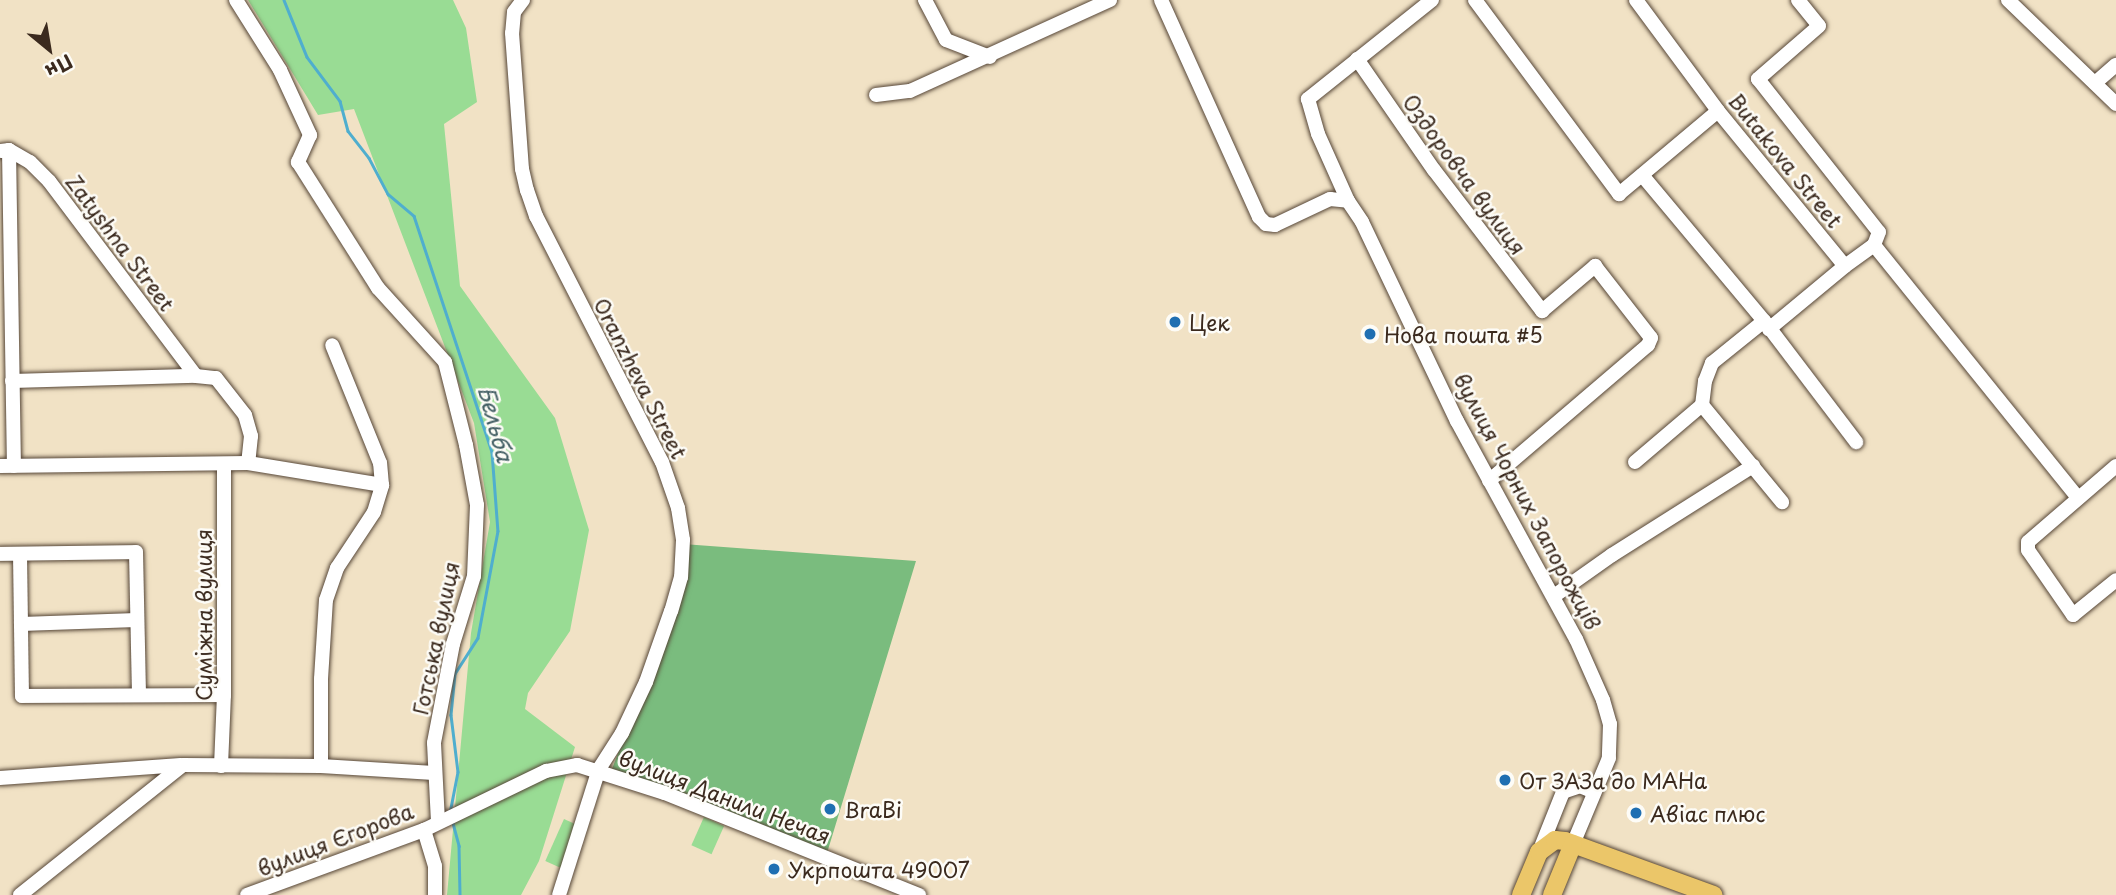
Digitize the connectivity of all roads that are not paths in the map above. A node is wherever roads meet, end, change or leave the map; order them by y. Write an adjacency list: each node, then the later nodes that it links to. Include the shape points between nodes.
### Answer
1 (236, 0): 51 (street, Готська вулиця, via 280,70 310,135 298,162 379,288 445,362 477,505 474,576 453,644 434,743)
2 (523, 0): 50 (street, Oranzheva Street, via 514,12 512,33 527,190 662,462 683,540 681,577 646,682 622,733)
3 (925, 0): 11 (street, via 946,40)
4 (1110, 0): 11 (street)
5 (1161, 0): 20 (street, via 1259,217 1275,225 1330,199)
6 (1432, 0): 12 (street)
7 (1475, 0): 19 (street, via 1619,194)
8 (1636, 0): 17 (street, Butakova Street)
9 (1798, 0): 21 (street, via 1819,26 1758,79 1879,232)
10 (2008, 0): 14 (street)
11 (990, 57): 15 (street, via 910,91)
12 (1357, 59): 20 (street, вулиця Чорних Запорожців, via 1308,99); 35 (street, Оздоровча вулиця, via 1434,170 1542,311 1595,266 1651,338)
13 (2116, 65): 14 (street)
14 (2095, 83): 16 (street)
15 (876, 95)
16 (2116, 104)
17 (1718, 111): 19 (street); 22 (street, Butakova Street)
18 (5, 150): 25 (street, Zatyshna Street, via 30,162 49,181); 26 (street)
19 (1642, 175): 23 (street)
20 (1348, 201): 35 (street, вулиця Чорних Запорожців)
21 (1874, 245): 22 (street); 37 (street)
22 (1845, 266): 23 (street)
23 (1767, 325): 27 (street, via 1712,363); 28 (street)
24 (332, 345): 36 (street, via 380,463)
25 (203, 377): 26 (street); 30 (street, Zatyshna Street, via 220,383 245,415 251,436)
26 (12, 381): 32 (street)
27 (1702, 405): 29 (street); 33 (street)
28 (1856, 442)
29 (1635, 462)
30 (248, 463): 31 (street); 36 (street)
31 (224, 464): 32 (street); 46 (street, Суміжна вулиця)
32 (7, 466)
33 (1753, 466): 38 (street); 42 (street)
34 (2116, 466): 37 (street)
35 (1489, 481): 42 (street, вулиця Чорних Запорожців)
36 (382, 485): 49 (street, via 374,512 337,568 326,600)
37 (2078, 498): 41 (street, via 2028,542 2028,550 2073,615)
38 (1782, 502)
39 (0, 554): 40 (street)
40 (20, 554): 43 (street, via 136,552); 44 (street)
41 (2116, 580)
42 (1554, 596): 53 (street, вулиця Чорних Запорожців, via 1610,724 1609,758)
43 (137, 620): 44 (street); 45 (street)
44 (21, 624): 45 (street, via 22,696)
45 (139, 694): 46 (street)
46 (224, 695): 48 (street, Суміжна вулиця)
47 (183, 765): 48 (street); 52 (street); 58 (street)
48 (220, 766): 49 (street)
49 (321, 766): 51 (street)
50 (598, 769): 54 (street, вулиця Єгорова, via 577,765 546,771); 61 (street, вулиця Данили Нечая); 62 (street, вулиця Данили Нечая)
51 (434, 773): 54 (street, Готська вулиця)
52 (0, 778)
53 (1594, 792): 56 (street, вулиця Чорних Запорожців); 57 (street, via 1580,786 1563,792)
54 (441, 820): 55 (street, вулиця Єгорова)
55 (424, 830): 59 (street, вулиця Єгорова); 60 (street, via 435,866)
56 (1573, 844): 57 (main road, via 1555,840); 64 (main road, вулиця Чорних Запорожців); 65 (main road)
57 (1539, 852): 63 (main road)
58 (20, 895)
59 (247, 895)
60 (435, 895)
61 (559, 895)
62 (919, 895)
63 (1521, 895)
64 (1552, 895)
65 (1713, 895)

